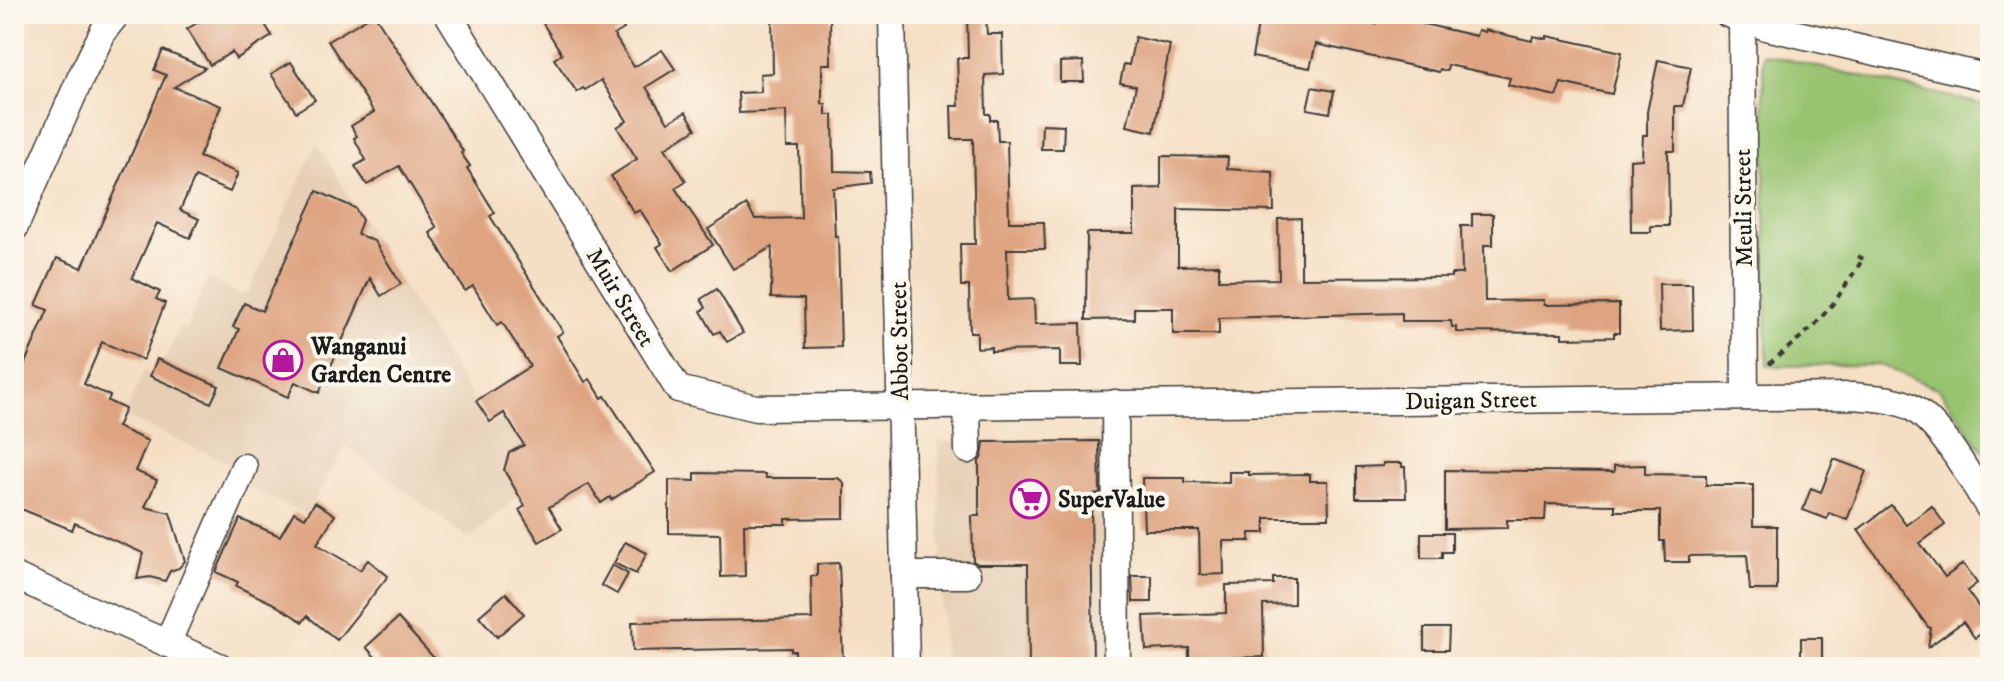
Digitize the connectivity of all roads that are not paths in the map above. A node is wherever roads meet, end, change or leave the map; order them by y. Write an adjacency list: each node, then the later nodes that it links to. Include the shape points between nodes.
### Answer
1 (117, 14): 6 (street, via 104,30)
2 (448, 14): 10 (street, Muir Street, via 678,389 756,408)
3 (892, 14): 10 (street, Abbot Street)
4 (1735, 17): 5 (street); 7 (street, Meuli Street)
5 (1990, 78)
6 (14, 229)
7 (1745, 386): 8 (street, Duigan Street); 13 (street, Duigan Street, via 1909,406 1940,435)
8 (1115, 403): 9 (street, Duigan Street); 20 (street)
9 (967, 405): 10 (street, Duigan Street); 11 (street)
10 (900, 406): 14 (street, Abbot Street)
11 (968, 450)
12 (244, 467): 17 (street)
13 (1990, 509)
14 (904, 575): 15 (street); 19 (street, Abbot Street)
15 (967, 575)
16 (14, 576): 17 (street)
17 (167, 644): 18 (street)
18 (221, 667)
19 (906, 667)
20 (1117, 667)

